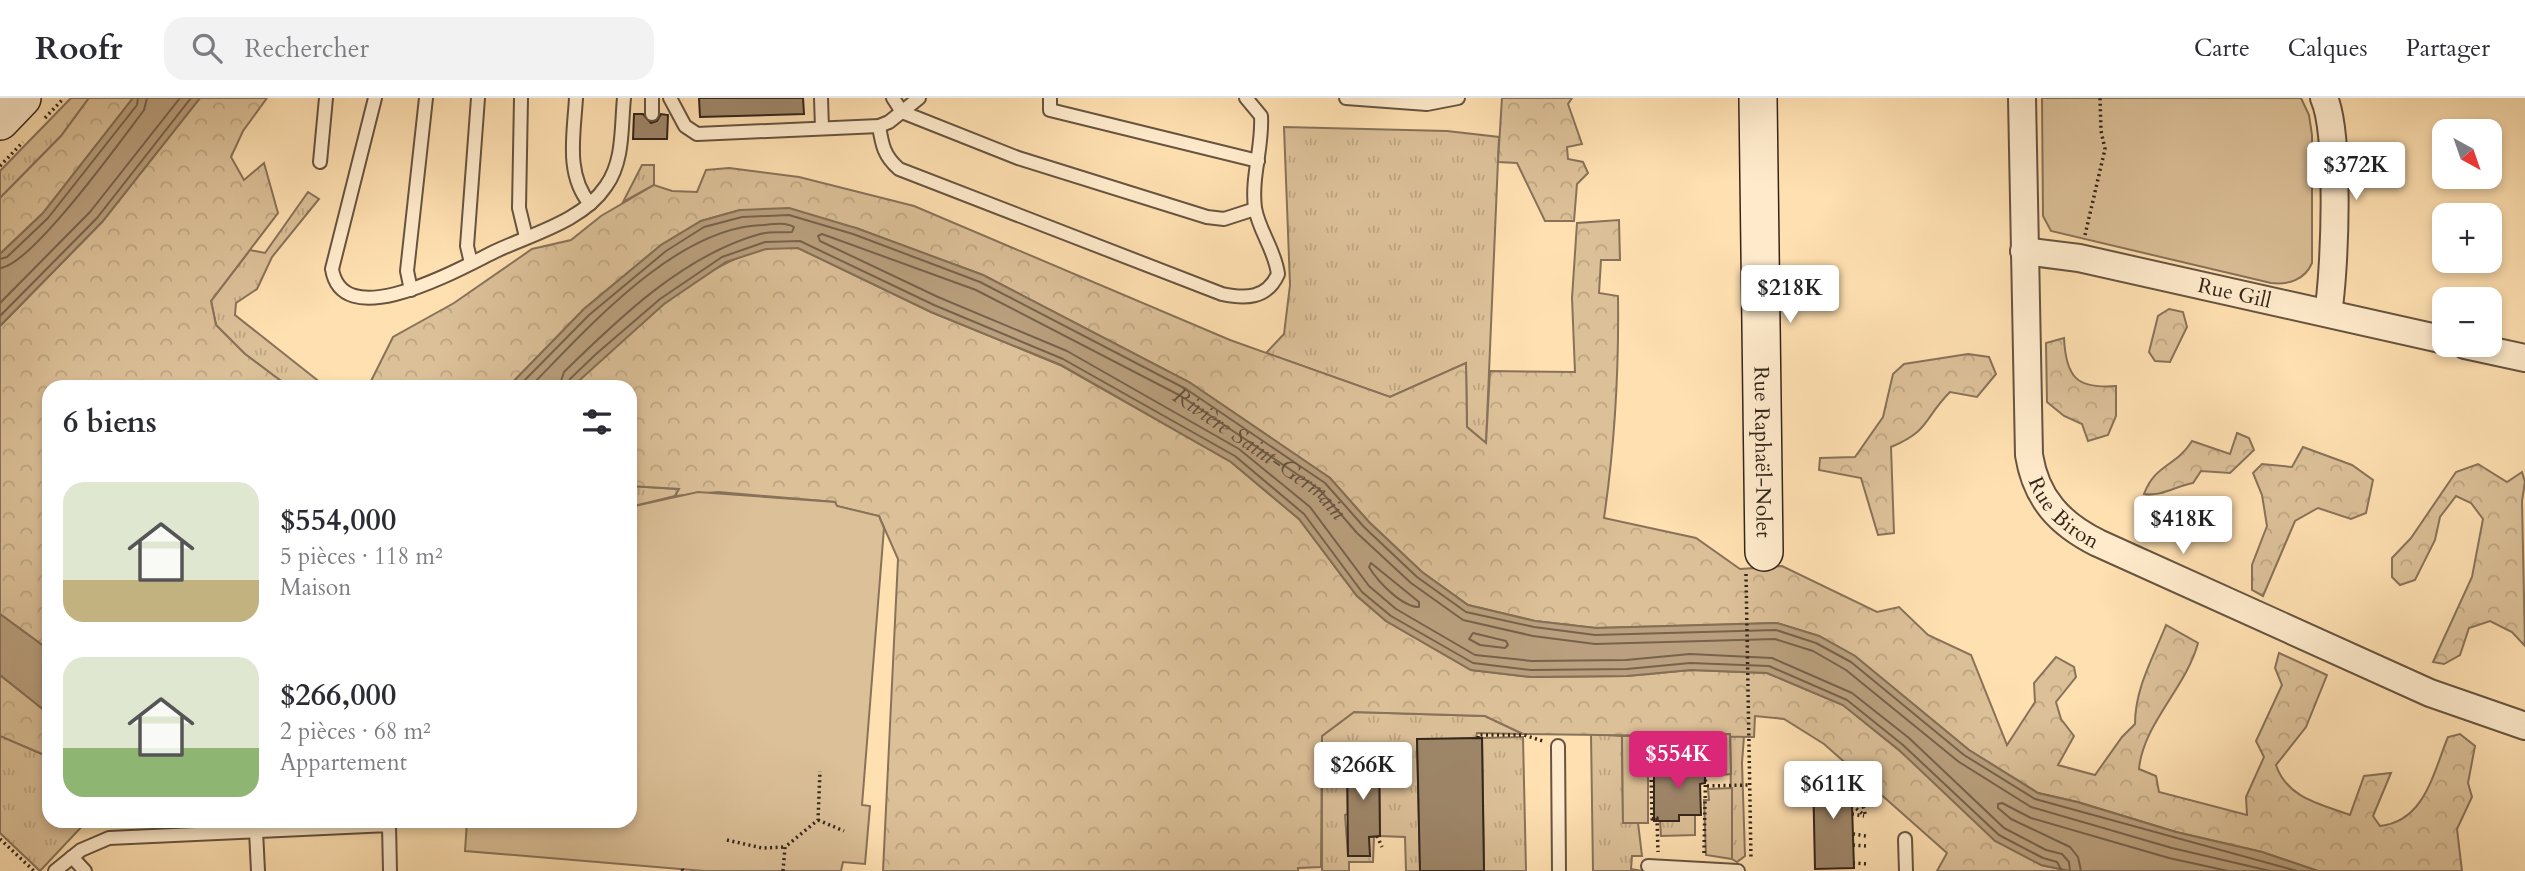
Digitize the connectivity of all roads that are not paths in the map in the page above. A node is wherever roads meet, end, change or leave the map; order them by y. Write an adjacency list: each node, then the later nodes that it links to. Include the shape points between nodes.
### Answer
1 (22, 98): 23 (street)
2 (326, 98): 27 (lane)
3 (375, 98): 33 (lane, via 333,275 340,286 360,297 379,298)
4 (426, 98): 33 (lane, via 407,271)
5 (478, 98): 32 (lane, via 467,246)
6 (521, 98): 30 (lane, via 519,208)
7 (576, 98): 28 (lane, via 574,170)
8 (624, 98): 28 (lane, via 616,167 605,189)
9 (652, 98): 22 (lane)
10 (670, 98): 25 (lane, via 685,127 697,134)
11 (821, 98): 25 (lane)
12 (893, 98): 21 (lane)
13 (919, 98): 21 (lane)
14 (1050, 98): 26 (lane, via 1050,110)
15 (1246, 98): 26 (lane, via 1261,116)
16 (1346, 98): 17 (lane, via 1427,104)
17 (1458, 98)
18 (1758, 98): 38 (street, Rue Raphaël-Nolet)
19 (2022, 98): 31 (street, Rue Biron)
20 (2325, 98): 34 (street, via 2332,131)
21 (902, 112): 24 (lane); 29 (lane, via 1018,158 1207,217 1224,219)
22 (652, 114)
23 (0, 121)
24 (879, 126): 25 (lane); 29 (lane, via 888,159 899,169 1229,296 1251,298 1264,292 1278,274)
25 (822, 128)
26 (1258, 161): 29 (lane)
27 (320, 162)
28 (590, 204): 30 (lane)
29 (1255, 209)
30 (526, 237): 32 (lane)
31 (2024, 251): 34 (street, Rue Gill, via 2079,258); 39 (street, Rue Biron, via 2030,464 2044,500 2066,524 2098,543 2398,680)
32 (471, 263): 33 (lane)
33 (411, 290)
34 (2328, 313): 35 (street, Rue Gill)
35 (2432, 337)
36 (2502, 353): 37 (street)
37 (2525, 358)
38 (1755, 560)
39 (2525, 726)
40 (1558, 746): 51 (lane)
41 (322, 828): 43 (lane)
42 (389, 828): 50 (lane)
43 (256, 831): 45 (lane, via 109,838); 49 (lane)
44 (1905, 839): 53 (lane)
45 (72, 857): 47 (lane); 48 (lane)
46 (1648, 866): 52 (lane)
47 (55, 871)
48 (85, 871)
49 (258, 871)
50 (390, 871)
51 (1559, 871)
52 (1738, 871)
53 (1906, 871)

